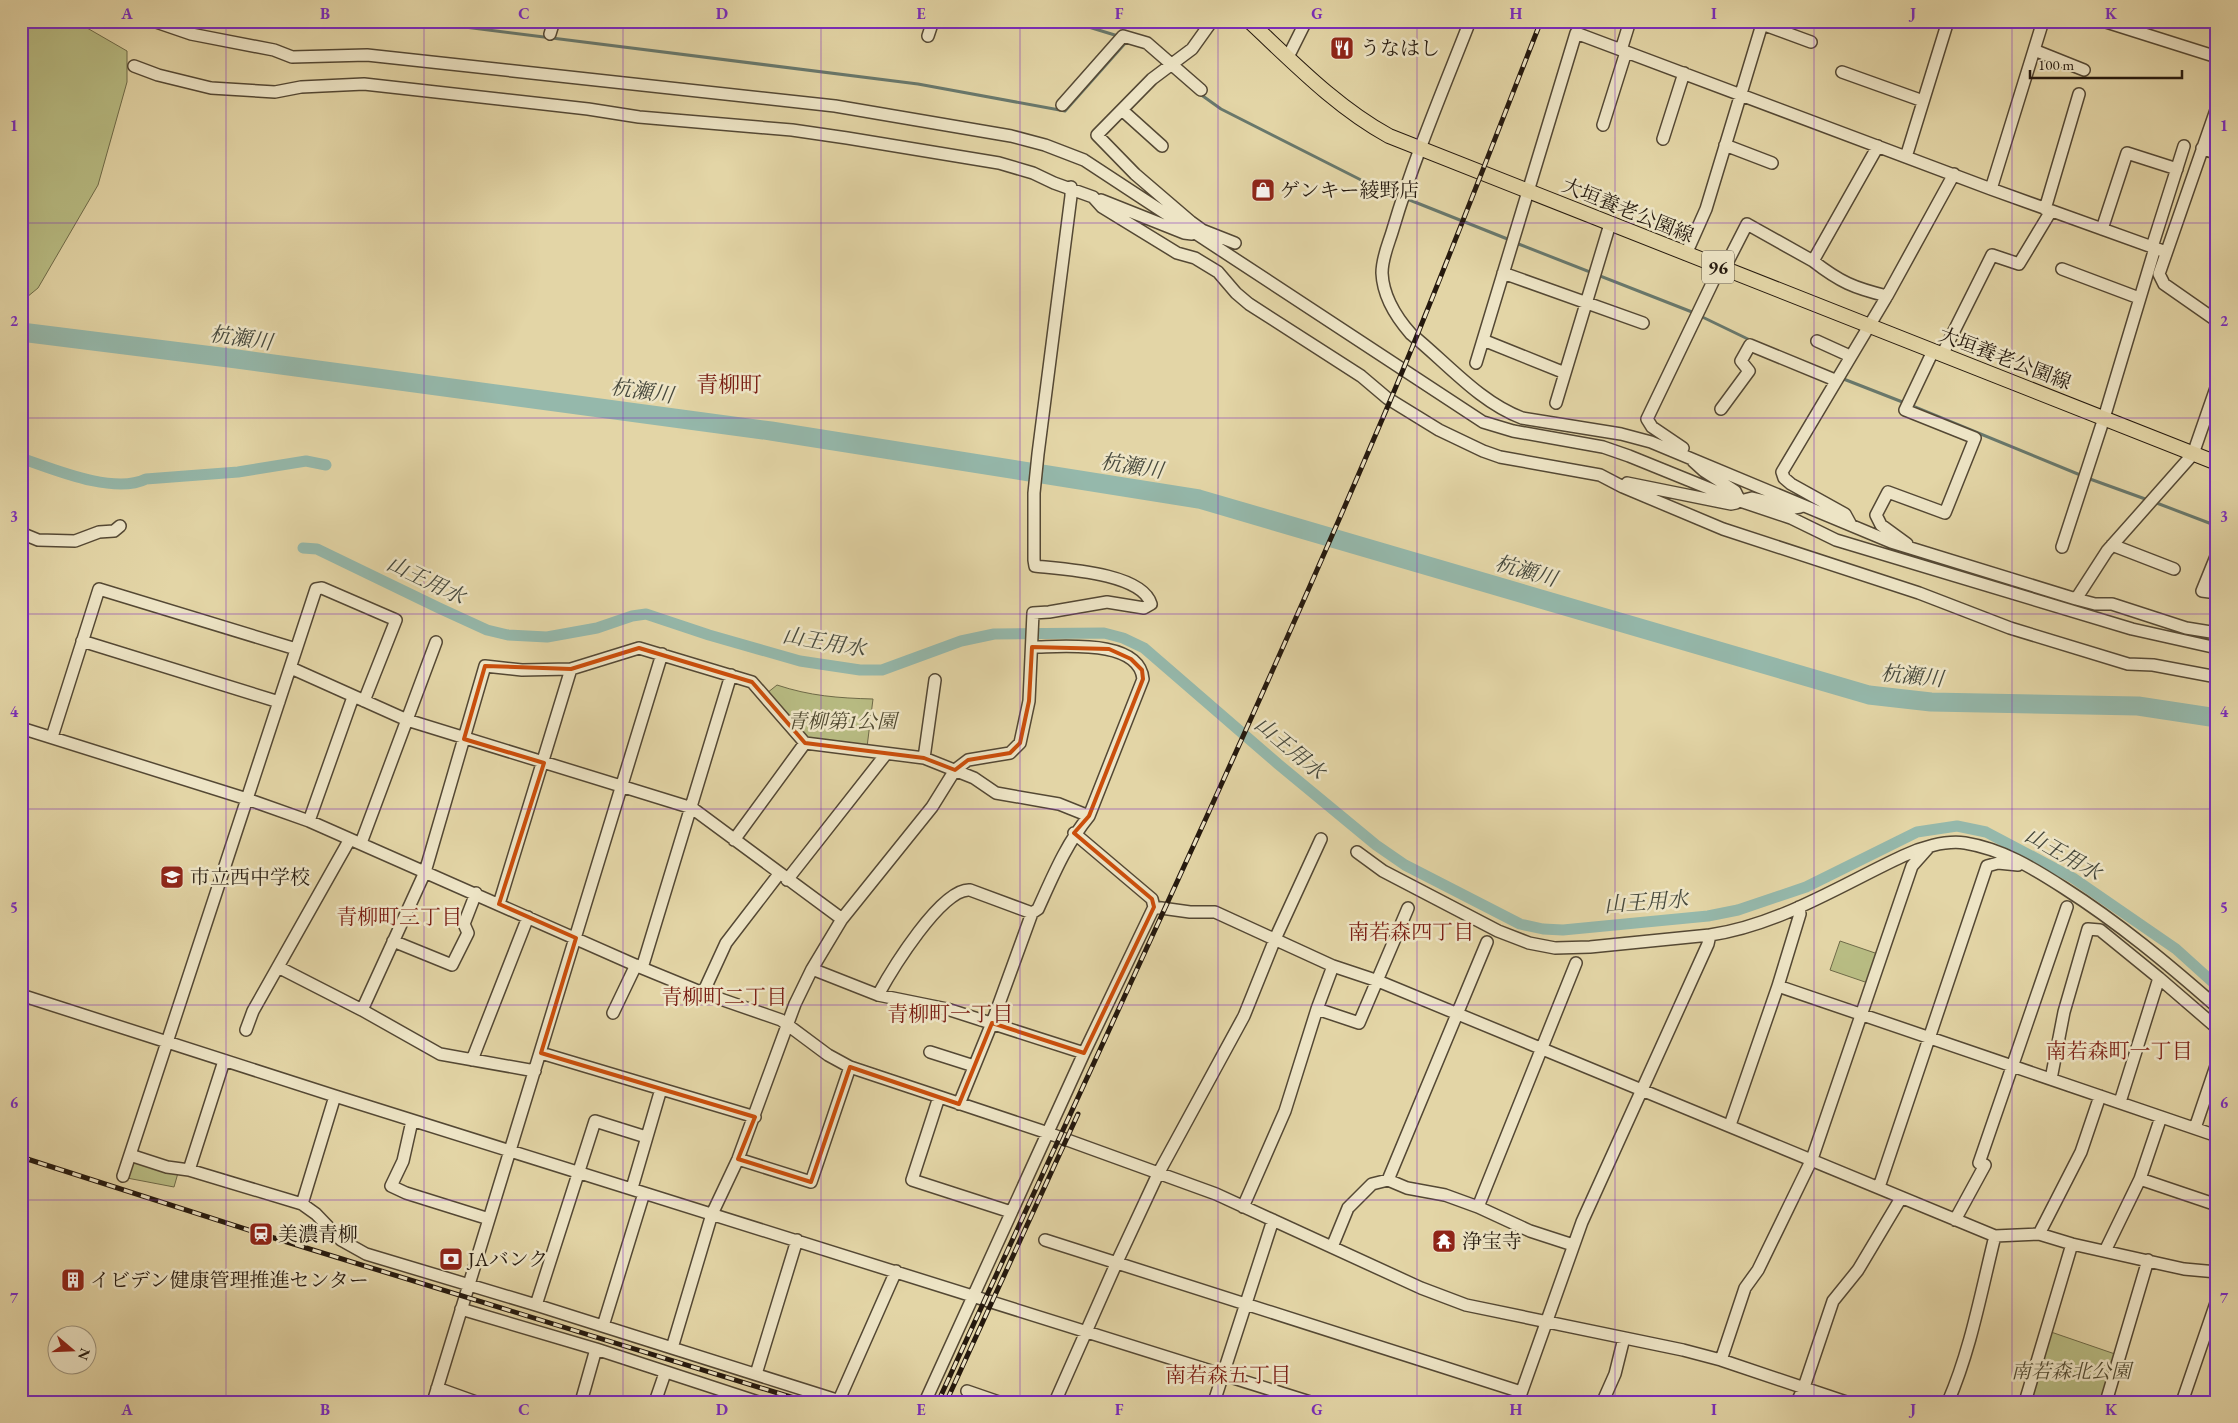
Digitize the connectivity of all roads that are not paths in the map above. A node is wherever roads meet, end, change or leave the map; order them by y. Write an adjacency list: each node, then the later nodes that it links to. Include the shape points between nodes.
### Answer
1 (152, 21): 54 (street, via 191,34 274,50 292,57 367,55 835,106 1011,136 1084,160)
2 (554, 21): 15 (street)
3 (933, 21): 16 (street)
4 (1212, 21): 22 (street, via 1192,49)
5 (1249, 21): 20 (main road, 大垣養老公園線 / 96)
6 (1306, 21): 20 (street)
7 (1470, 21): 41 (street)
8 (1630, 21): 19 (street)
9 (1948, 21): 30 (street)
10 (2043, 21): 18 (street)
11 (2103, 21): 21 (street)
12 (2210, 21): 14 (street)
13 (1762, 23): 17 (street); 28 (street)
14 (2217, 23)
15 (550, 34)
16 (928, 36)
17 (1812, 42)
18 (2034, 50): 24 (street); 48 (street)
19 (1623, 51): 26 (street); 34 (street); 49 (street, via 1576,33)
20 (1288, 57): 41 (main road, 大垣養老公園線 / 96, via 1361,121)
21 (2217, 57)
22 (1171, 63): 27 (street); 31 (street, via 1148,43 1124,36); 33 (street)
23 (134, 66): 47 (street, via 211,88 275,92 301,87 364,84 638,117 792,130 999,164)
24 (2084, 70)
25 (1842, 72): 30 (street)
26 (1684, 73): 28 (street); 35 (street)
27 (1201, 90)
28 (1740, 94): 36 (street); 38 (street)
29 (2080, 94): 51 (street)
30 (1923, 101): 43 (street)
31 (1062, 105)
32 (2217, 107): 40 (street)
33 (1122, 110): 37 (street); 54 (street, via 1097,135)
34 (1602, 125)
35 (1663, 139)
36 (1725, 145): 44 (street); 57 (street, via 1706,209)
37 (1162, 146)
38 (1878, 146): 43 (street); 58 (street)
39 (2184, 146): 45 (street)
40 (2202, 148): 42 (street); 56 (street)
41 (1420, 150): 49 (main road, 大垣養老公園線 / 96); 80 (street, via 1405,187 1382,273 1393,310 1411,334 1483,396 1510,414 1638,438)
42 (2217, 154)
43 (1906, 157): 46 (street)
44 (1772, 163)
45 (2177, 169): 53 (street, via 2127,153); 56 (street)
46 (1954, 174): 48 (street); 62 (street)
47 (1071, 187): 50 (street); 98 (street, via 1034,489 1036,566 1114,578 1145,593 1151,604 1144,608 1107,602 1033,613)
48 (1991, 189): 51 (street)
49 (1527, 191): 52 (main road, 大垣養老公園線 / 96); 61 (street)
50 (1094, 197): 54 (street, via 1184,233); 82 (street, via 1102,206 1177,253 1195,258 1218,272 1249,304 1361,376 1387,398 1457,439 1500,457 1584,470)
51 (2048, 210): 53 (street); 70 (street, via 2019,264 1992,255)
52 (1610, 224): 57 (main road, 大垣養老公園線 / 96); 64 (street)
53 (2102, 229): 56 (street)
54 (1200, 232): 55 (street); 83 (street, via 1483,422 1513,431 1603,447)
55 (1235, 243)
56 (2158, 249): 63 (street); 65 (street, via 2164,284)
57 (1686, 254): 59 (main road, 大垣養老公園線 / 96)
58 (1813, 261): 59 (street, via 1747,224); 62 (street, via 1855,288)
59 (1722, 268): 67 (main road, 大垣養老公園線 / 96); 80 (street, via 1647,419 1652,427 1683,448)
60 (2062, 269): 63 (street)
61 (1503, 273): 64 (street); 68 (street)
62 (1887, 296): 67 (street)
63 (2139, 298): 78 (street)
64 (1586, 303): 66 (street); 73 (street)
65 (2217, 321)
66 (1643, 322)
67 (1868, 326): 70 (main road, 大垣養老公園線 / 96); 71 (street)
68 (1483, 340): 72 (street); 73 (street)
69 (1816, 341): 71 (street)
70 (1937, 353): 78 (main road, 大垣養老公園線 / 96); 90 (street, via 1905,410 1975,438 1945,513 1888,492 1876,515 1881,525)
71 (1850, 356): 74 (street)
72 (1476, 363)
73 (1565, 373): 76 (street)
74 (1835, 380): 77 (street, via 1750,344 1741,361 1748,371); 86 (street, via 1782,472 1791,484 1845,514)
75 (2217, 385): 79 (street)
76 (1556, 403)
77 (1721, 409)
78 (2104, 418): 79 (main road, 大垣養老公園線 / 96); 89 (street)
79 (2193, 454): 81 (main road, 大垣養老公園線 / 96); 88 (street)
80 (1688, 456): 83 (street, via 1735,491); 84 (street)
81 (2217, 463)
82 (1609, 479): 83 (street, via 1731,504); 105 (street, via 1723,529 1919,593 2010,628 2128,664 2153,665)
83 (1740, 502): 84 (street, via 1752,498 1794,508); 99 (street, via 1791,518 1836,540 1926,568 2132,629)
84 (1805, 506): 86 (street)
85 (120, 526): 87 (street, via 114,531 99,532 75,541 38,540)
86 (1851, 526): 90 (street)
87 (21, 533)
88 (2112, 545): 92 (street); 94 (street)
89 (2062, 547)
90 (1910, 548): 94 (street)
91 (2217, 554): 93 (street, via 2202,591)
92 (2174, 569)
93 (2217, 593)
94 (2076, 599): 95 (street, via 2112,604 2186,628)
95 (2217, 633)
96 (82, 641): 100 (street, via 99,589); 108 (street); 111 (street)
97 (436, 642): 109 (street)
98 (1032, 644): 117 (street, via 1028,701 1020,743 1010,753 968,760); 121 (street, via 1109,649 1131,658 1142,670 1143,679)
99 (2217, 648)
100 (296, 650): 102 (street); 107 (street, via 316,589 322,588 396,620)
101 (662, 654): 103 (street, via 638,648); 104 (street); 118 (street)
102 (290, 668): 107 (street); 108 (street)
103 (571, 669): 112 (street, via 522,670 485,666); 116 (street)
104 (731, 675): 113 (street, via 760,688); 120 (street)
105 (2217, 677)
106 (935, 680): 115 (street)
107 (359, 699): 109 (street); 122 (street)
108 (279, 702): 119 (street)
109 (407, 720): 112 (street); 126 (street)
110 (21, 728): 111 (street)
111 (52, 738): 119 (street)
112 (464, 739): 116 (street); 130 (street)
113 (805, 743): 114 (street); 125 (street)
114 (886, 754): 115 (street); 131 (street)
115 (924, 758): 117 (street)
116 (544, 763): 118 (street); 133 (street)
117 (955, 770): 121 (street, via 996,793 1059,804); 140 (street, via 932,807)
118 (621, 787): 120 (street); 142 (street)
119 (247, 799): 122 (street); 168 (street)
120 (692, 808): 125 (street); 147 (street)
121 (1088, 816): 123 (street)
122 (310, 821): 126 (street)
123 (1074, 834): 134 (street, via 1152,899); 138 (street, via 1038,909)
124 (1321, 839): 143 (street)
125 (734, 840): 131 (street)
126 (356, 841): 130 (street); 149 (street)
127 (1929, 846): 129 (street, via 1963,843 2010,856); 135 (street); 162 (street, via 1912,866)
128 (1357, 852): 141 (street, via 1384,871 1498,931 1529,942 1555,948 1590,947)
129 (2034, 869): 157 (street, via 2141,942); 167 (street, via 2031,871 2016,864 1987,866)
130 (424, 872): 132 (street); 144 (street)
131 (783, 877): 140 (street); 154 (street, via 726,943)
132 (476, 893): 133 (street); 144 (street, via 464,924 468,933 452,965)
133 (499, 904): 139 (street)
134 (1154, 907): 143 (street, via 1215,912); 171 (street)
135 (1799, 907): 141 (street, via 1731,932); 153 (street, via 1800,914)
136 (2067, 907): 177 (street)
137 (1408, 908): 152 (street)
138 (1032, 913): 156 (street, via 970,890 955,893 924,925); 163 (street)
139 (528, 917): 142 (street); 173 (street)
140 (842, 919): 150 (street)
141 (1710, 935): 181 (street)
142 (576, 938): 147 (street); 172 (street)
143 (1275, 939): 148 (street); 202 (street, via 1234,1036)
144 (393, 941): 159 (street)
145 (1487, 942): 161 (street)
146 (1576, 963): 169 (street)
147 (639, 966): 154 (street); 160 (street)
148 (1333, 966): 152 (street); 158 (street)
149 (278, 967): 159 (street); 166 (street)
150 (812, 969): 156 (street); 164 (street)
151 (2159, 978): 165 (street); 180 (street, via 2100,930 2088,928 2064,1012); 186 (street)
152 (1378, 982): 158 (street, via 1358,1023); 161 (street)
153 (1778, 986): 162 (street); 191 (street)
154 (703, 993): 164 (street)
155 (21, 995): 168 (street)
156 (878, 995): 163 (street, via 947,1009)
157 (2217, 1006)
158 (1317, 1009): 212 (street, via 1285,1110)
159 (362, 1010): 173 (street, via 440,1054)
160 (613, 1013)
161 (1458, 1014): 169 (street); 205 (street)
162 (1860, 1014): 167 (street); 199 (street)
163 (992, 1023): 171 (street); 176 (street)
164 (788, 1025): 178 (street); 189 (street)
165 (2217, 1028)
166 (246, 1030)
167 (1930, 1038): 177 (street); 206 (street)
168 (167, 1042): 174 (street); 197 (street)
169 (1543, 1049): 181 (street); 213 (street)
170 (930, 1052): 176 (street)
171 (1084, 1052): 193 (street)
172 (541, 1053): 179 (street); 182 (street)
173 (472, 1060): 179 (street)
174 (224, 1061): 183 (street); 200 (street)
175 (2217, 1063): 192 (street)
176 (974, 1066): 187 (street)
177 (2011, 1066): 180 (street); 218 (street, via 1979,1163 1985,1165)
178 (850, 1067): 185 (street); 198 (street, via 811,1182)
179 (535, 1071): 196 (street)
180 (2051, 1079): 184 (street)
181 (1642, 1089): 191 (street); 224 (street)
182 (661, 1090): 189 (street); 195 (street)
183 (335, 1096): 190 (street); 210 (street)
184 (2100, 1096): 186 (street); 219 (street, via 2081,1152)
185 (939, 1097): 187 (street); 214 (street, via 912,1180)
186 (2120, 1102): 188 (street)
187 (959, 1104): 193 (street)
188 (2161, 1117): 192 (street); 204 (street)
189 (755, 1118): 198 (street)
190 (412, 1121): 196 (street); 216 (street, via 403,1161 391,1186)
191 (1730, 1125): 199 (street)
192 (2195, 1128): 194 (street)
193 (1048, 1134): 202 (street); 214 (street)
194 (2217, 1136)
195 (646, 1137): 201 (street, via 595,1121); 207 (street)
196 (511, 1151): 201 (street); 216 (street)
197 (130, 1154): 200 (street, via 167,1167); 203 (street)
198 (738, 1159): 215 (street)
199 (1812, 1159): 206 (street); 243 (street, via 1746,1288)
200 (189, 1170): 210 (street)
201 (578, 1172): 207 (street); 234 (street)
202 (1158, 1174): 212 (street); 228 (street)
203 (123, 1176)
204 (2140, 1179): 211 (street); 226 (street)
205 (1388, 1180): 213 (street); 225 (street, via 1372,1184 1348,1208)
206 (1879, 1187): 209 (street)
207 (632, 1188): 208 (street)
208 (644, 1193): 215 (street); 238 (street)
209 (1901, 1198): 218 (street); 248 (street, via 1858,1270 1833,1301)
210 (302, 1204): 231 (street, via 341,1240 366,1254)
211 (2217, 1205)
212 (1243, 1206): 217 (street)
213 (1478, 1207): 224 (street, via 1530,1231)
214 (1011, 1212): 232 (street)
215 (712, 1214): 221 (street); 241 (street)
216 (489, 1219): 231 (street)
217 (1273, 1220): 225 (street); 235 (street)
218 (1955, 1220): 220 (street)
219 (2039, 1234): 220 (street); 223 (street)
220 (1995, 1236): 266 (street, via 1970,1339)
221 (797, 1240): 229 (street); 245 (street)
222 (1045, 1240): 228 (street)
223 (2072, 1244): 226 (street); 267 (street)
224 (1573, 1245): 237 (street)
225 (1332, 1247): 237 (street, via 1466,1305)
226 (2105, 1251): 227 (street)
227 (2148, 1260): 230 (street); 268 (street)
228 (1116, 1264): 235 (street); 239 (street)
229 (896, 1271): 232 (street); 252 (street)
230 (2217, 1272)
231 (469, 1284): 234 (street); 236 (street)
232 (975, 1296): 239 (street); 258 (street)
233 (2217, 1300): 269 (street)
234 (536, 1305): 238 (street)
235 (1245, 1305): 246 (street); 250 (street)
236 (461, 1308): 242 (street); 247 (street)
237 (1545, 1321): 240 (street); 250 (street)
238 (604, 1326): 241 (street)
239 (1086, 1332): 246 (street); 260 (street)
240 (1624, 1338): 243 (street); 263 (street, via 1615,1374 1603,1401)
241 (672, 1348): 245 (street)
242 (596, 1349): 244 (street); 255 (street)
243 (1721, 1360): 248 (street)
244 (665, 1372): 251 (street); 256 (street)
245 (756, 1374): 252 (street)
246 (1223, 1374): 261 (street); 262 (street)
247 (437, 1388): 253 (street); 254 (street)
248 (1804, 1388): 264 (street); 265 (street)
249 (967, 1391): 259 (street)
250 (1519, 1397)
251 (737, 1399): 257 (street)
252 (841, 1401)
253 (433, 1402)
254 (476, 1402)
255 (581, 1402)
256 (655, 1402)
257 (758, 1402)
258 (925, 1402)
259 (999, 1402)
260 (1055, 1402)
261 (1214, 1402)
262 (1310, 1402)
263 (1606, 1402)
264 (1797, 1402)
265 (1846, 1402)
266 (1948, 1402)
267 (2024, 1402)
268 (2106, 1402)
269 (2182, 1402)

